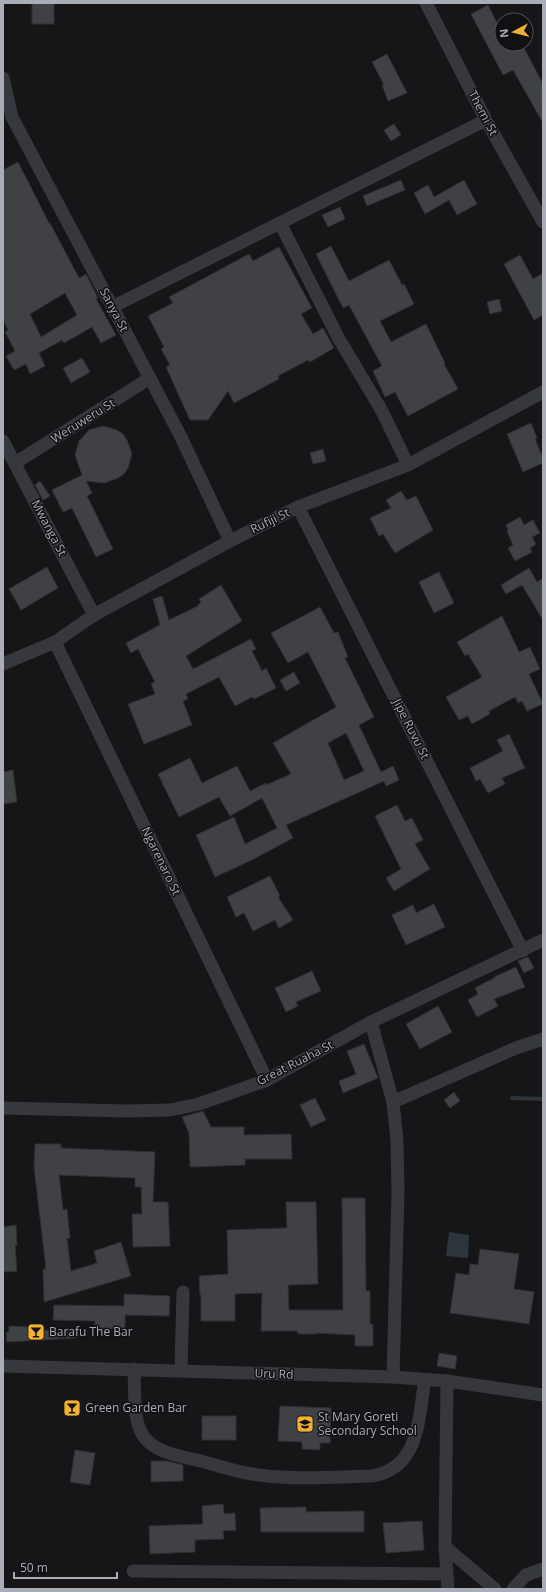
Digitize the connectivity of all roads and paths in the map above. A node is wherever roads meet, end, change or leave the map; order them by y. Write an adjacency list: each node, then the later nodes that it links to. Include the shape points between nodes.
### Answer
1 (426, 3): 4 (street, Themi St)
2 (3, 78): 3 (street, Sanya St)
3 (7, 119): 7 (street, Sanya St)
4 (486, 120): 5 (street); 6 (street, Themi St)
5 (280, 222): 7 (street); 12 (street, via 339,339 382,411)
6 (543, 222)
7 (112, 307): 8 (street, Sanya St)
8 (150, 378): 11 (street, Weruweru St); 14 (street, Sanya St)
9 (542, 394): 12 (street, Rufiji St)
10 (3, 441): 11 (street, Mwanga St)
11 (15, 463): 15 (street, Mwanga St)
12 (408, 465): 13 (street, Rufiji St)
13 (298, 507): 14 (street, Rufiji St); 19 (street, Jipe Ruvu St)
14 (230, 541): 15 (street, Rufiji St)
15 (94, 616): 16 (street, Rufiji St)
16 (55, 642): 17 (street, Rufiji St); 22 (street, Ngarenaro St)
17 (3, 664)
18 (543, 940): 19 (street, Great Ruaha St)
19 (523, 951): 20 (street, Great Ruaha St)
20 (372, 1022): 22 (street, Great Ruaha St); 23 (street)
21 (543, 1040): 23 (street, via 516,1048)
22 (267, 1080): 24 (street, Great Ruaha St, via 199,1104 170,1110)
23 (392, 1102): 29 (street, via 397,1141 398,1192)
24 (3, 1108)
25 (183, 1292): 28 (street)
26 (3, 1366): 27 (street, Uru Rd)
27 (134, 1369): 28 (street, Uru Rd); 30 (street, via 136,1408 141,1433 152,1445 182,1458 258,1475 294,1478 372,1476 395,1468 407,1456 414,1442)
28 (181, 1371): 29 (street, Uru Rd)
29 (393, 1377): 30 (street, Uru Rd)
30 (425, 1380): 31 (street, Uru Rd)
31 (447, 1382): 32 (street, Uru Rd); 33 (street)
32 (543, 1395)
33 (445, 1547): 36 (street); 38 (street)
34 (543, 1569): 39 (street, via 526,1576)
35 (133, 1571): 36 (street)
36 (446, 1574): 37 (street)
37 (448, 1589)
38 (495, 1589)
39 (513, 1589)

